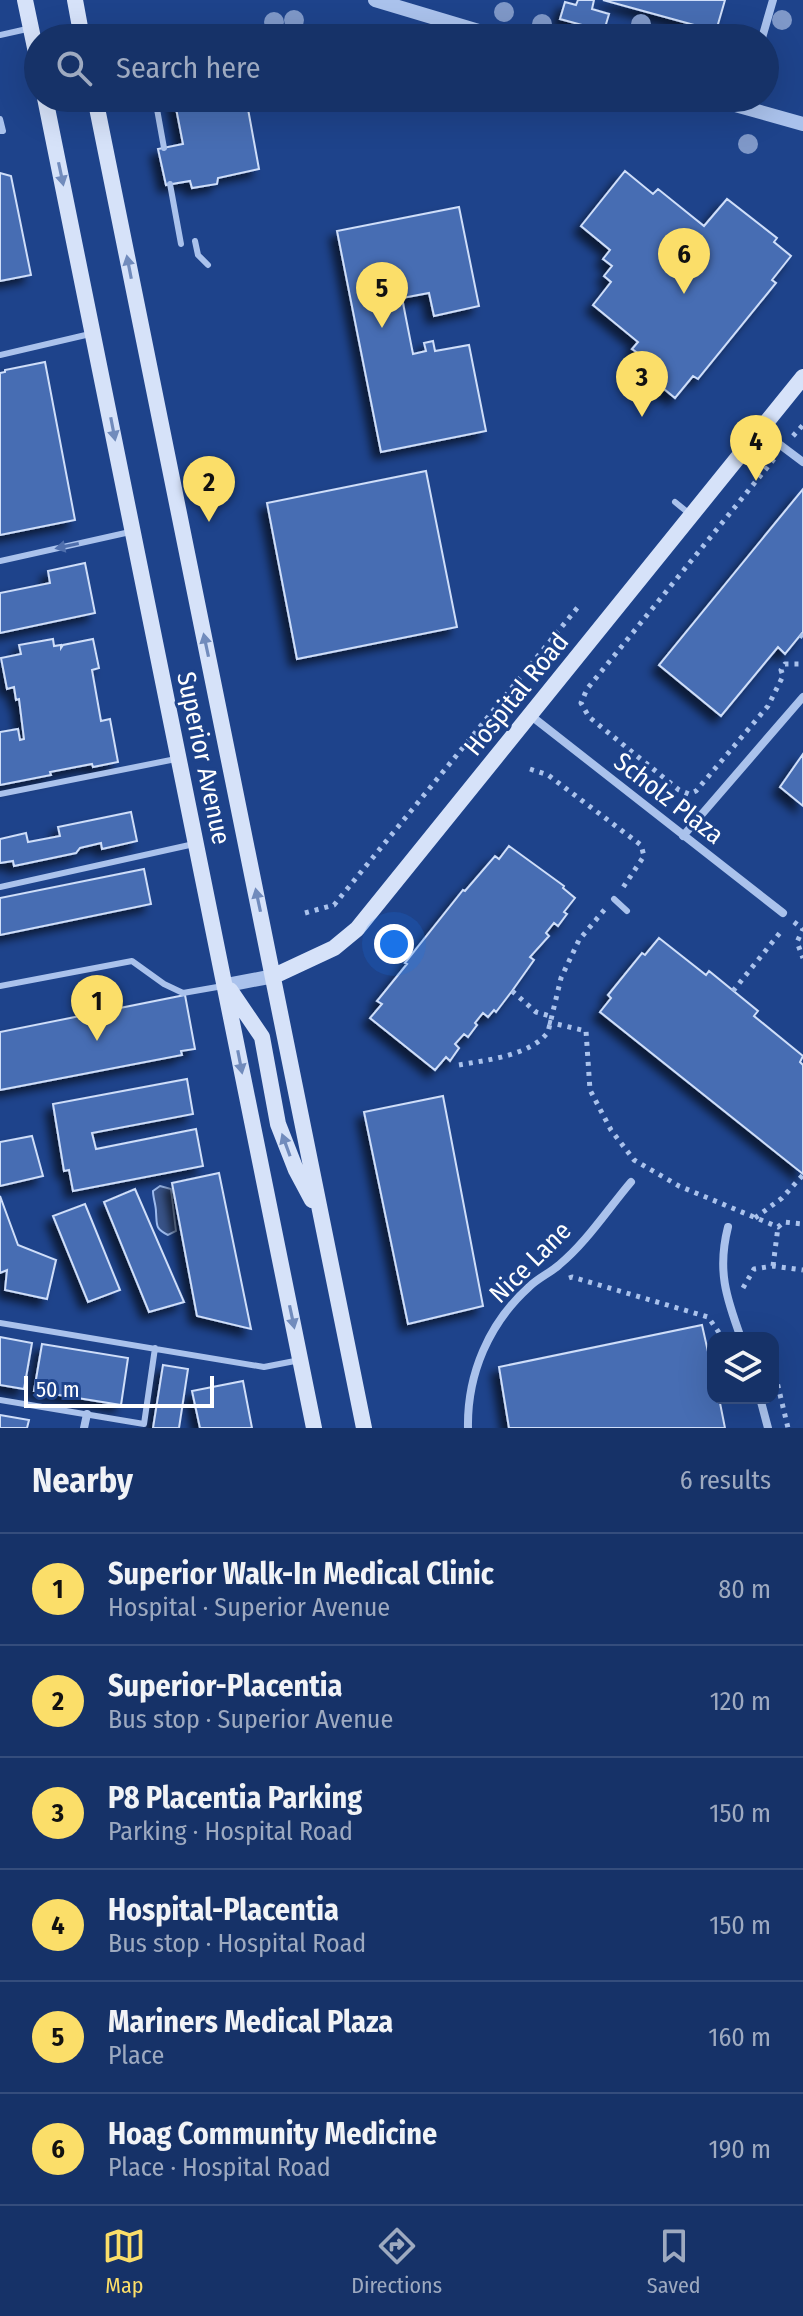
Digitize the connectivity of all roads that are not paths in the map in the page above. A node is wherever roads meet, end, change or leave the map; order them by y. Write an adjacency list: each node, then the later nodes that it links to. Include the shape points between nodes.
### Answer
1 (25, 0): 5 (main road)
2 (75, 0): 6 (main road)
3 (375, 0): 7 (street)
4 (773, 0): 8 (street)
5 (30, 24)
6 (79, 24)
7 (455, 24)
8 (766, 24)
9 (24, 30): 10 (lane)
10 (0, 35)
11 (48, 112): 23 (main road, Superior Avenue, one-way to 23)
12 (98, 112): 42 (main road, Superior Avenue, one-way to 12)
13 (158, 112): 18 (lane)
14 (769, 112): 16 (street)
15 (0, 119): 17 (lane)
16 (803, 124)
17 (0, 131)
18 (164, 148)
19 (170, 184): 21 (lane)
20 (195, 241): 22 (lane, via 198,255)
21 (181, 244)
22 (208, 265)
23 (93, 333): 24 (lane); 30 (main road, Superior Avenue, one-way to 30)
24 (0, 355)
25 (802, 379): 26 (main road, Hospital Road)
26 (759, 429): 27 (street); 29 (main road, Hospital Road)
27 (803, 462)
28 (675, 502): 29 (lane)
29 (691, 515): 33 (main road, Hospital Road)
30 (133, 531): 31 (lane, one-way to 31); 34 (main road, Superior Avenue)
31 (0, 561)
32 (803, 697): 36 (street)
33 (530, 715): 36 (street, Scholz Plaza); 42 (main road, Hospital Road, via 357,929 334,948)
34 (180, 758): 35 (lane); 37 (main road, Superior Avenue)
35 (0, 794)
36 (683, 836): 41 (street, Scholz Plaza)
37 (197, 843): 38 (lane); 43 (main road, Superior Avenue)
38 (0, 887)
39 (614, 899): 40 (lane)
40 (627, 911)
41 (783, 913)
42 (274, 976): 43 (street, Hospital Road); 46 (main road, Superior Avenue)
43 (227, 985): 44 (lane, via 183,993 132,961); 46 (main road, one-way to 43, via 278,1124 262,1037); 51 (main road, Superior Avenue, one-way to 51)
44 (0, 986)
45 (631, 1182): 58 (street, Nice Lane, via 560,1264 503,1313 472,1377)
46 (321, 1215): 57 (main road, Superior Avenue)
47 (728, 1227): 49 (street, via 722,1273)
48 (0, 1323): 50 (lane)
49 (739, 1332)
50 (155, 1348): 51 (lane, via 264,1367); 54 (lane, via 144,1424)
51 (301, 1360): 56 (main road, Superior Avenue)
52 (0, 1400): 54 (lane)
53 (762, 1404): 59 (street)
54 (87, 1414): 55 (street)
55 (84, 1428)
56 (314, 1428)
57 (364, 1428)
58 (468, 1428)
59 (768, 1428)

